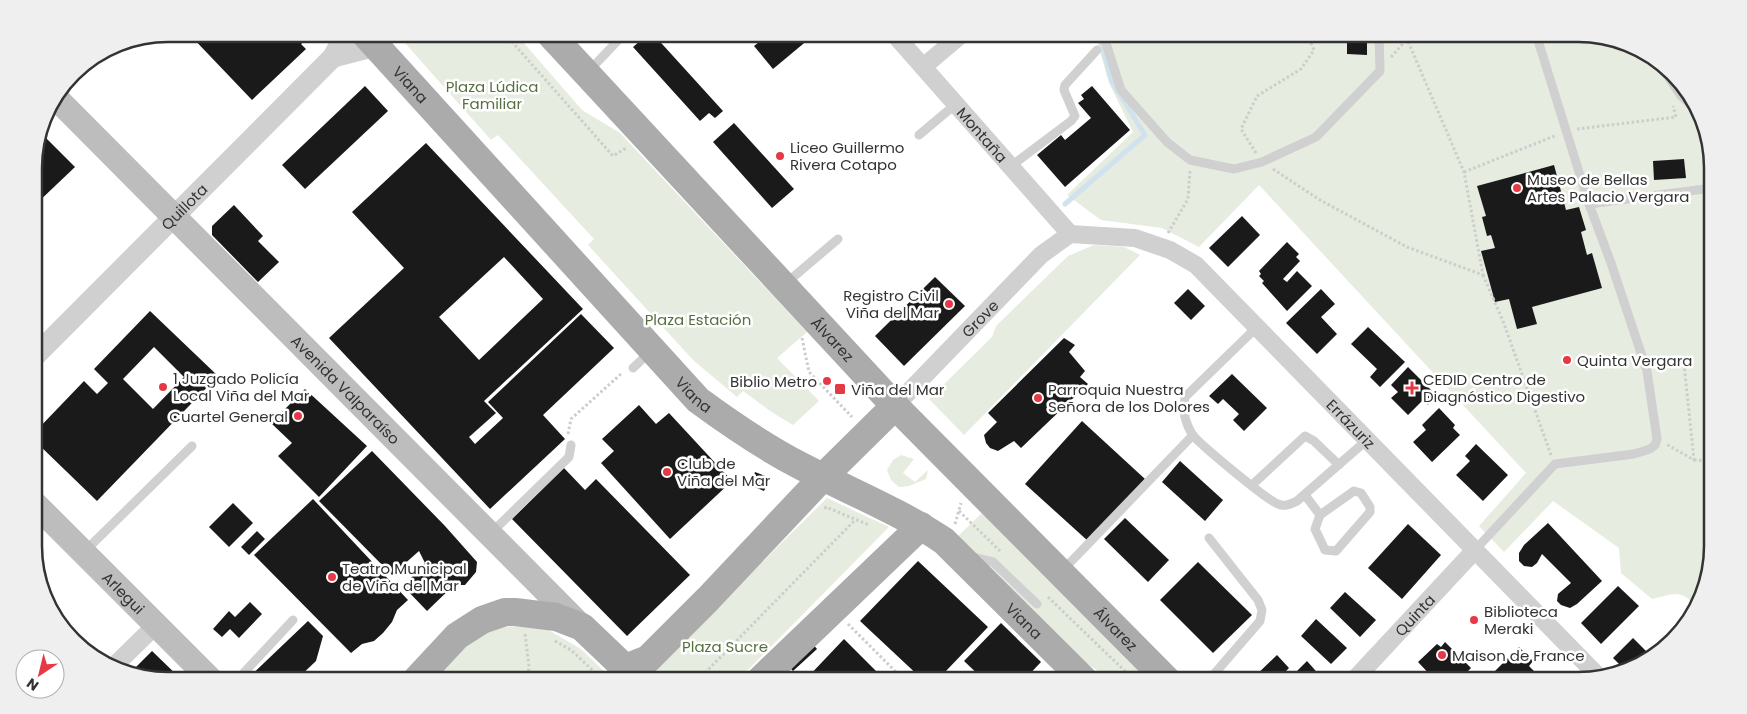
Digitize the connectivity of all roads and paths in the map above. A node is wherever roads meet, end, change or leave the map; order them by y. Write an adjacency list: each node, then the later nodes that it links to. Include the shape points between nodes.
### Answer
1 (901, 42): 17 (street, Montaña)
2 (952, 42): 17 (street)
3 (1106, 42): 24 (lane, via 1121,90 1167,142)
4 (1311, 42): 25 (path, via 1314,50 1301,70 1257,96 1241,129)
5 (1379, 42): 18 (lane)
6 (1404, 42): 18 (path)
7 (1408, 42): 33 (path, via 1464,172)
8 (1539, 42): 28 (lane)
9 (340, 43): 16 (street, Quillota)
10 (364, 43): 16 (street)
11 (373, 43): 38 (main road, Viana)
12 (513, 43): 23 (path, via 613,156)
13 (558, 43): 19 (main road, Álvarez)
14 (616, 43): 19 (lane)
15 (1097, 50): 26 (lane, via 1065,85 1075,116)
16 (333, 57): 29 (street, Quillota)
17 (923, 67): 21 (street, Montaña)
18 (1380, 71): 25 (lane, via 1316,137)
19 (586, 73): 34 (main road, Álvarez)
20 (61, 103): 29 (main road, Avenida Valparaíso)
21 (956, 104): 22 (lane); 26 (street, Montaña)
22 (919, 135)
23 (626, 148)
24 (1190, 160): 25 (lane, via 1234,169); 32 (path, via 1188,199)
25 (1262, 162): 33 (path, via 1320,200 1407,246)
26 (1010, 167): 30 (street, Montaña)
27 (1704, 189): 28 (lane)
28 (1589, 204): 40 (lane)
29 (175, 217): 37 (street, Quillota); 61 (main road, Avenida Valparaíso)
30 (1070, 234): 32 (street, Errázuriz, via 1135,238); 41 (street, Grove, via 1041,255)
31 (838, 239): 34 (lane)
32 (1161, 246): 35 (street, Errázuriz, via 1196,265)
33 (1483, 275): 50 (path, via 1504,321)
34 (783, 286): 41 (main road, Álvarez)
35 (1257, 327): 43 (lane, via 1185,397 1183,412); 45 (street, Errázuriz)
36 (801, 335): 42 (path, via 809,372)
37 (43, 349)
38 (653, 350): 39 (lane); 52 (main road, Viana, via 698,400 746,436)
39 (633, 368)
40 (1647, 371): 44 (lane); 48 (path, via 1684,364)
41 (895, 406): 52 (main road); 66 (main road, Álvarez)
42 (852, 417)
43 (1193, 435): 53 (lane); 66 (lane)
44 (1657, 439): 48 (path); 50 (lane, via 1650,449 1634,454)
45 (1368, 440): 51 (lane); 63 (street, Errázuriz)
46 (571, 445): 61 (lane, via 569,457)
47 (192, 446): 64 (lane)
48 (1694, 460): 49 (path)
49 (1704, 461)
50 (1555, 464): 63 (lane)
51 (1339, 465): 53 (lane, via 1305,436); 54 (lane)
52 (824, 477): 59 (main road, Viana); 87 (main road, via 648,659)
53 (1252, 486): 54 (lane, via 1277,504 1286,506)
54 (1304, 495): 57 (lane)
55 (826, 507): 58 (path)
56 (42, 511): 64 (main road, Arlegui)
57 (1320, 515): 57 (lane, via 1354,491 1361,493 1370,507 1368,516 1336,551 1325,550 1315,529)
58 (855, 520): 60 (path); 88 (path)
59 (921, 526): 65 (main road, Viana); 68 (main road)
60 (872, 527)
61 (490, 534): 71 (main road, Avenida Valparaíso)
62 (1209, 538): 80 (lane, via 1258,600 1262,610 1260,621)
63 (1475, 550): 76 (street, Errázuriz); 81 (street, Quinta)
64 (84, 552): 70 (main road, Arlegui)
65 (955, 552): 67 (lane, via 993,562); 78 (main road, Viana)
66 (1061, 572): 79 (main road, Álvarez)
67 (1037, 604)
68 (834, 609): 77 (path); 89 (main road)
69 (293, 620): 83 (lane)
70 (156, 625): 75 (street); 82 (main road, Arlegui)
71 (582, 627): 84 (main road, via 556,617 505,612 482,620 457,636); 86 (main road, Avenida Valparaíso)
72 (516, 634): 73 (path)
73 (534, 634)
74 (550, 639): 85 (path)
75 (119, 661)
76 (1592, 670)
77 (896, 671)
78 (1075, 671)
79 (1158, 671)
80 (1217, 671)
81 (1362, 671)
82 (202, 672)
83 (245, 672)
84 (424, 672)
85 (614, 672)
86 (618, 672)
87 (629, 672)
88 (706, 672)
89 (769, 672)

